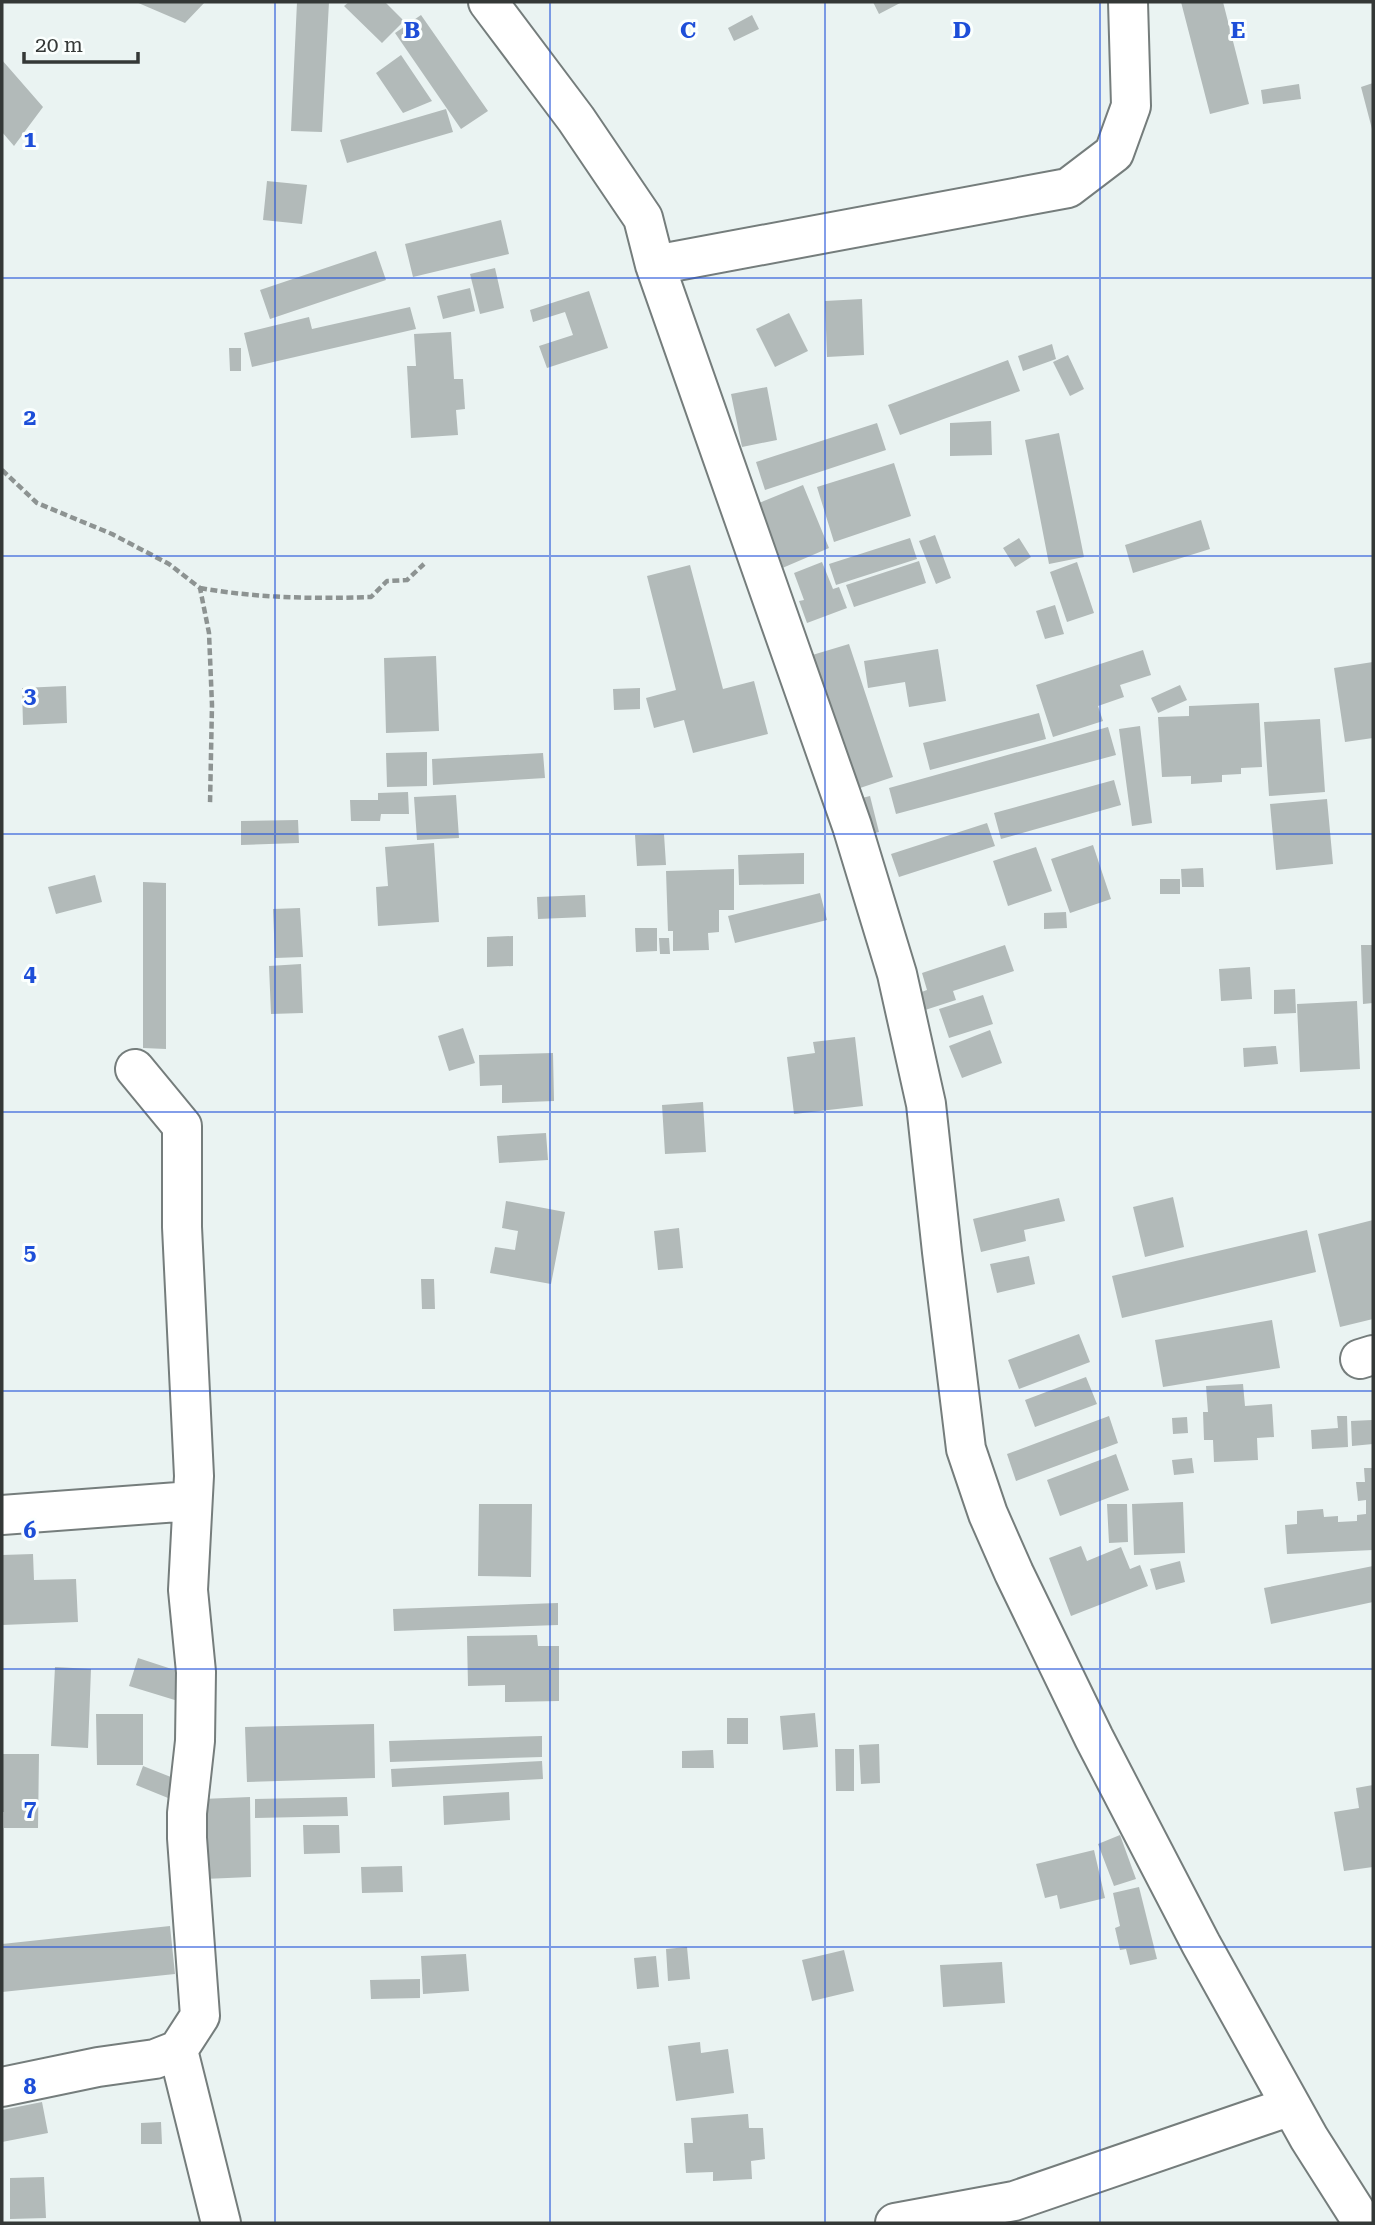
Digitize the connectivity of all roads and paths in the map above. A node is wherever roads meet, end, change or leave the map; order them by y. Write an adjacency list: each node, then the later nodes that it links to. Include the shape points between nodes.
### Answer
1 (488, 2): 3 (street, via 643,218)
2 (1128, 2): 3 (street, via 1131,106 1114,153 1068,188)
3 (655, 265): 13 (street, via 852,826 897,974 926,1104 966,1449 988,1514 1094,1738)
4 (2, 470): 6 (path, via 37,503 112,534 169,564)
5 (424, 564): 6 (path, via 407,580 387,581 371,597 243,596)
6 (200, 588): 7 (path, via 209,633)
7 (210, 804)
8 (135, 1069): 9 (street, via 182,1126)
9 (192, 1501): 10 (street); 11 (street, via 188,1590 196,1686 187,1838 200,2016)
10 (2, 1515)
11 (178, 2050): 12 (street, via 155,2059); 14 (street)
12 (2, 2087)
13 (1291, 2106): 15 (street, via 1014,2201); 16 (street)
14 (221, 2223)
15 (895, 2223)
16 (1363, 2223)

